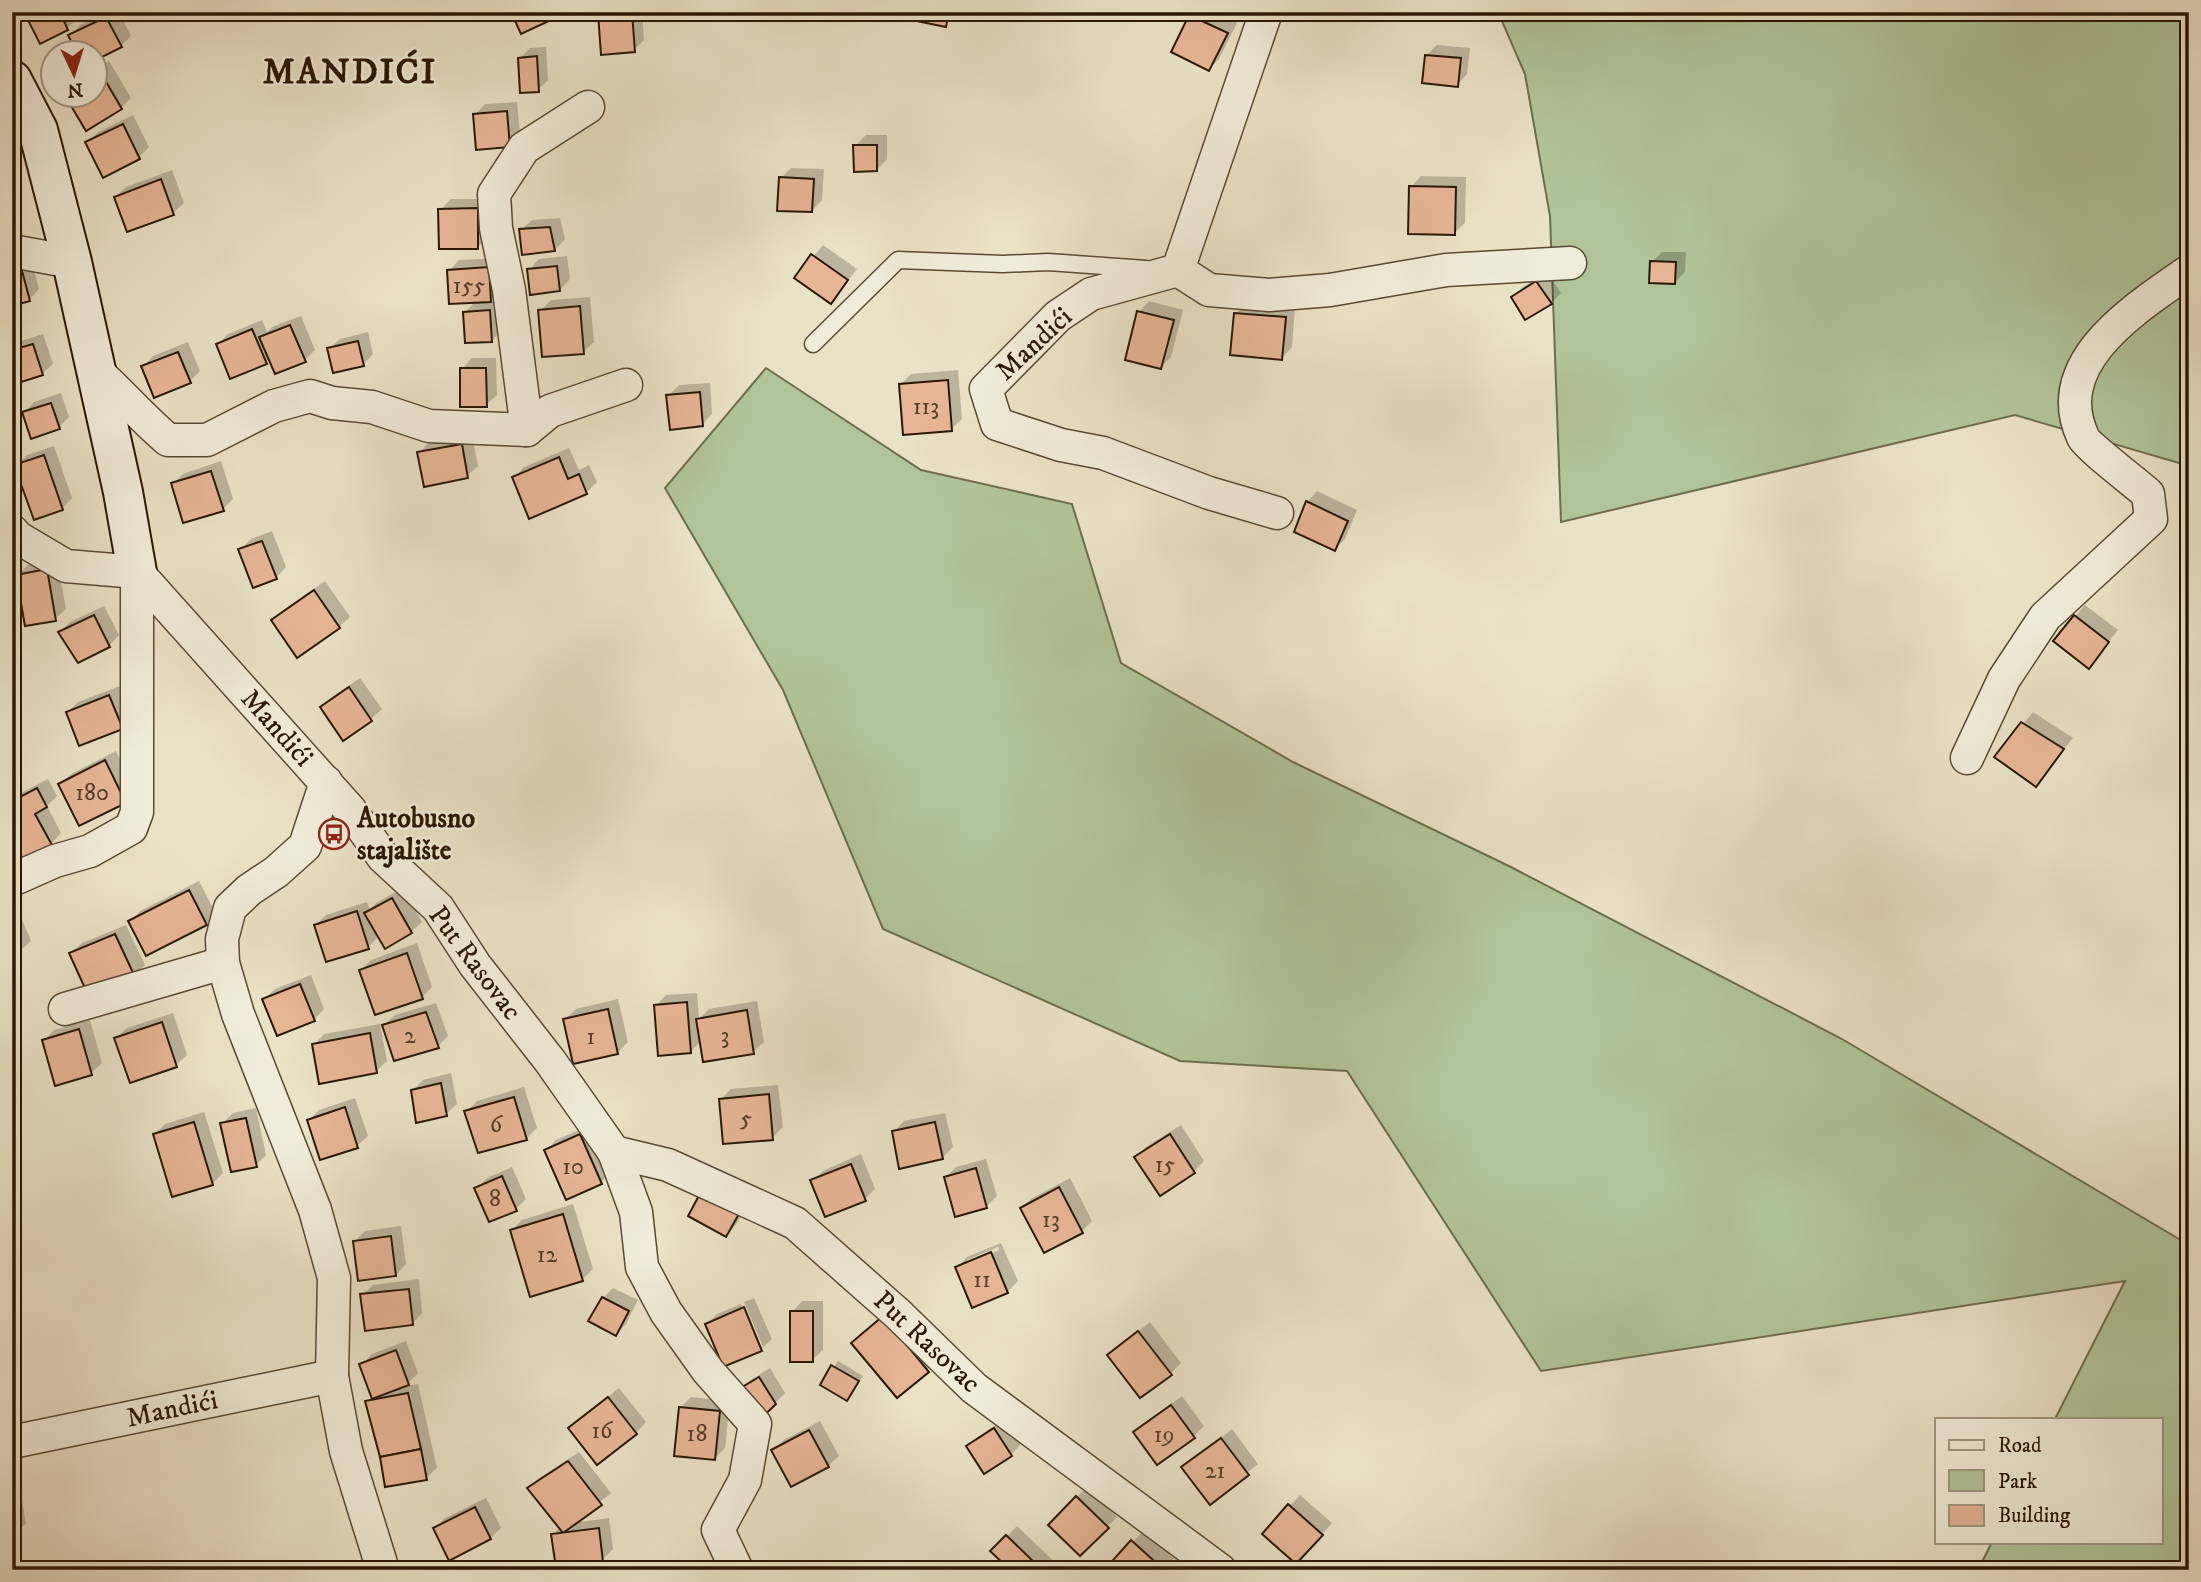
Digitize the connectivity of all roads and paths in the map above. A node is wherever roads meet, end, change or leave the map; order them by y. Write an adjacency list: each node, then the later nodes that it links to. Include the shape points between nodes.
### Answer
1 (1266, 12): 7 (street)
2 (12, 80): 5 (street, via 38,130)
3 (588, 107): 12 (street, via 524,148 494,194)
4 (12, 251): 5 (street)
5 (72, 261): 10 (street)
6 (1570, 263): 7 (street, via 1446,270 1330,290 1269,295 1209,290)
7 (1178, 270): 9 (lane, via 898,260); 13 (street, Mandići, via 1091,294 1058,316 986,389 997,424 1103,453)
8 (2189, 271): 16 (street, via 2119,322 2082,368 2074,403 2083,439 2148,494 2151,519 2045,617 2004,679)
9 (813, 344)
10 (95, 370): 12 (street, via 169,440 207,440 274,405 310,396 372,407 429,426); 15 (street)
11 (626, 385): 12 (street, via 550,411)
12 (527, 430)
13 (1277, 513)
14 (12, 531): 15 (street, via 66,565)
15 (137, 572): 17 (street, Mandići); 18 (street, via 137,812 131,828 90,851)
16 (1967, 758)
17 (326, 782): 19 (street, Mandići, via 305,846 230,908 222,939); 21 (street, Put Rasovac, via 383,857 438,908)
18 (12, 880)
19 (223, 963): 20 (street); 22 (street, Mandići, via 238,1014 315,1210 334,1278)
20 (65, 1009)
21 (614, 1153): 25 (street, Put Rasovac, via 636,1212 642,1267 666,1312 708,1371 755,1424 745,1480 718,1530); 26 (street, Put Rasovac, via 668,1165 795,1223 974,1388)
22 (332, 1376): 23 (street, Mandići); 24 (street, Mandići, via 346,1451)
23 (12, 1442)
24 (383, 1570)
25 (737, 1570)
26 (1220, 1570)

